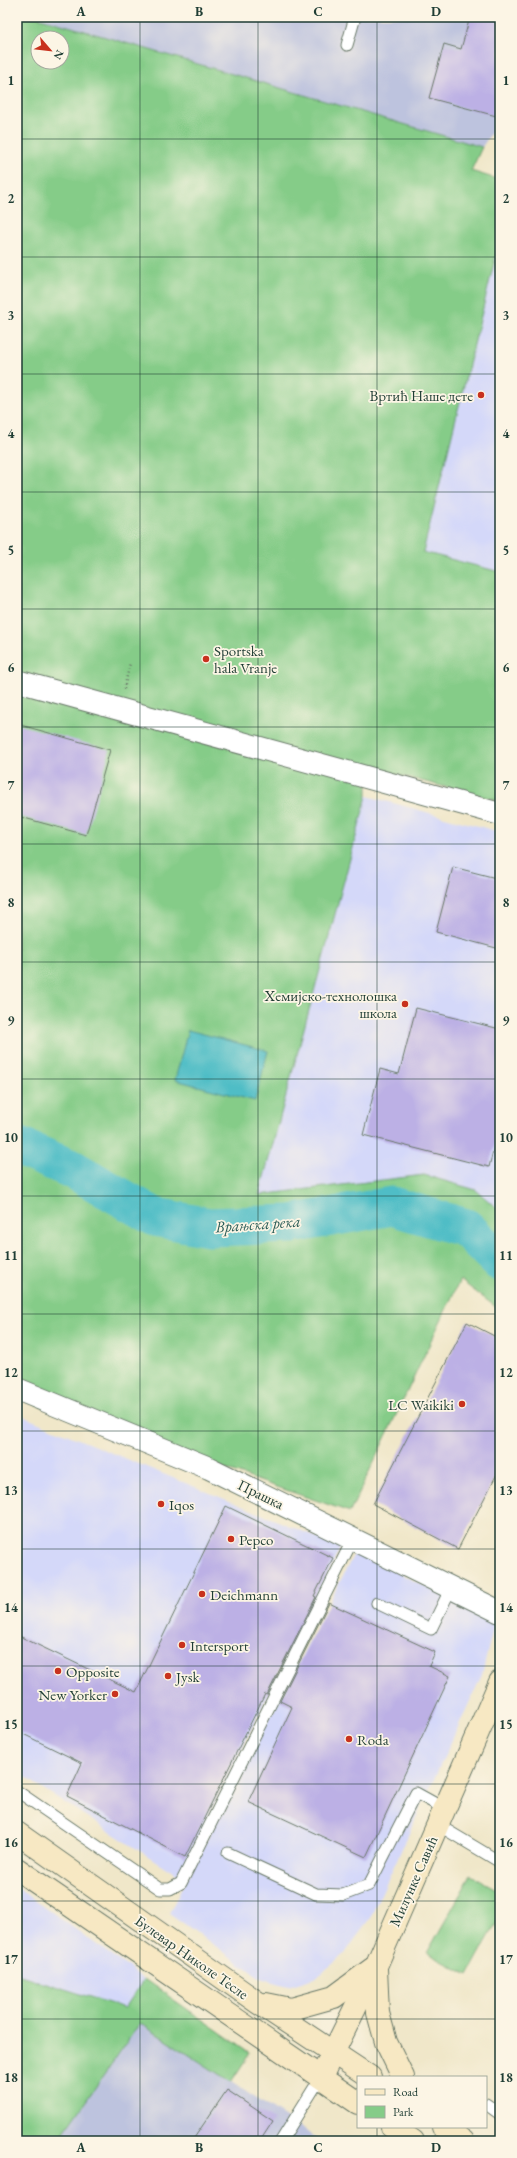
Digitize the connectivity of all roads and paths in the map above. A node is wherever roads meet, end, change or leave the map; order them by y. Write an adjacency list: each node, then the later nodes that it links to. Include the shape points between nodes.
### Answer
1 (355, 17): 2 (lane)
2 (347, 45)
3 (130, 663): 5 (path)
4 (17, 681): 5 (street)
5 (118, 709): 6 (street)
6 (500, 814)
7 (17, 1389): 8 (street, Прашка, via 209,1468)
8 (352, 1539): 9 (street, Прашка); 13 (lane, via 181,1883 170,1889 160,1888)
9 (451, 1588): 10 (lane, via 431,1629); 11 (street, Прашка)
10 (377, 1603)
11 (500, 1612)
12 (500, 1682): 14 (main road, Милунке Савић)
13 (17, 1791)
14 (441, 1817): 16 (lane, via 416,1794 369,1885 343,1895 316,1894); 17 (lane); 19 (main road, Милунке Савић)
15 (17, 1833): 20 (main road, Булевар Николе Тесле)
16 (228, 1853)
17 (500, 1862)
18 (17, 1869): 24 (main road, Булевар Николе Тесле)
19 (376, 1966): 20 (main road, via 334,1997 291,2009); 21 (main road, Милунке Савић); 23 (main road, via 378,2013 386,2042)
20 (257, 2002): 21 (main road, Булевар Николе Тесле)
21 (334, 2052): 22 (main road, Булевар Николе Тесле); 24 (main road, Милунке Савић)
22 (369, 2076)
23 (403, 2076)
24 (321, 2077): 25 (main road, Булевар Николе Тесле); 30 (lane)
25 (357, 2102)
26 (487, 2105): 27 (lane)
27 (500, 2114)
28 (394, 2128): 31 (main road)
29 (444, 2128): 32 (main road)
30 (281, 2141)
31 (413, 2141)
32 (463, 2141)

